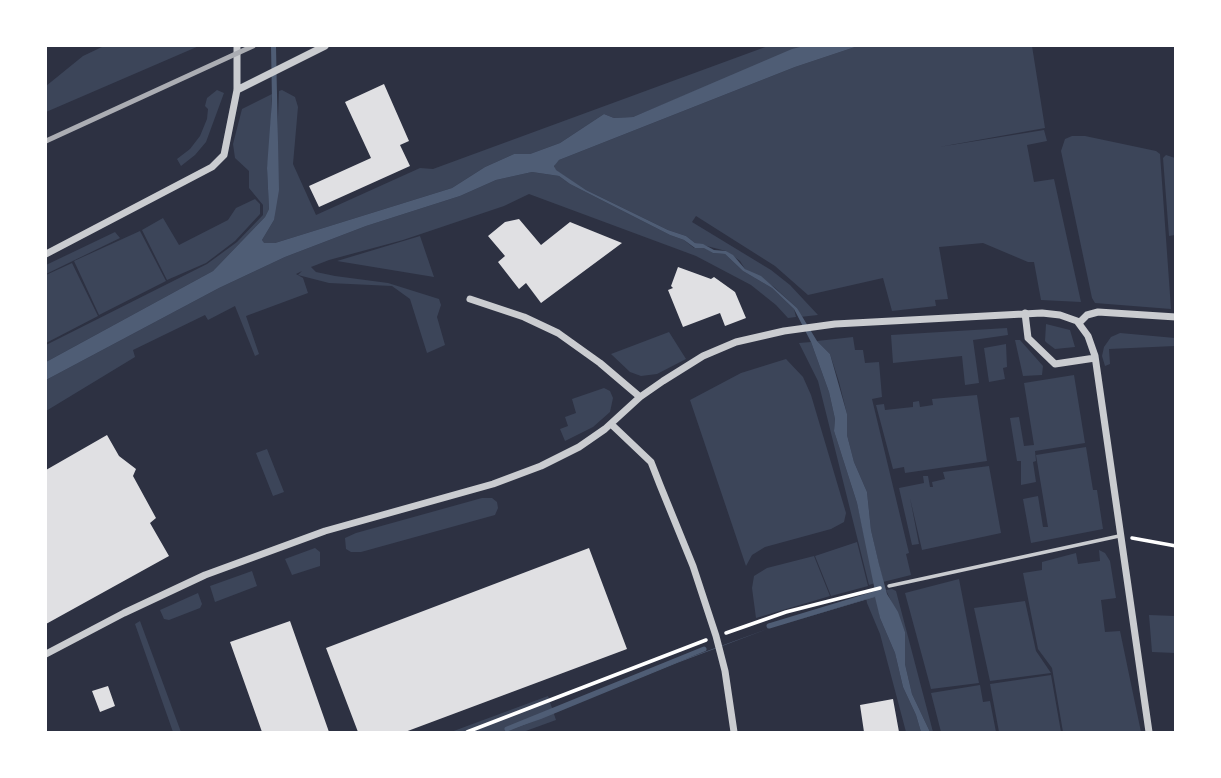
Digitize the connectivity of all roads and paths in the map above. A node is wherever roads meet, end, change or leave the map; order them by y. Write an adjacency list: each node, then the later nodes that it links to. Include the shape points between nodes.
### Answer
1 (237, 46): 3 (street)
2 (325, 46): 3 (street)
3 (237, 90): 4 (street, via 224,155 212,167)
4 (46, 254)
5 (470, 299): 10 (street, via 558,333)
6 (1025, 313): 8 (street, via 1060,315); 9 (street, via 1028,338 1055,364); 10 (street, via 825,326 753,337 703,356)
7 (1175, 317): 8 (street, via 1098,312)
8 (1079, 323): 9 (street)
9 (1095, 358): 12 (street)
10 (640, 397): 11 (street)
11 (611, 424): 16 (street, via 651,463); 17 (street, via 541,467 325,531 205,575)
12 (1120, 536): 13 (path); 14 (lane); 20 (street)
13 (1175, 546)
14 (889, 586)
15 (872, 590): 16 (path)
16 (716, 636): 18 (path); 19 (street)
17 (46, 654)
18 (467, 733)
19 (734, 733)
20 (1149, 733)

